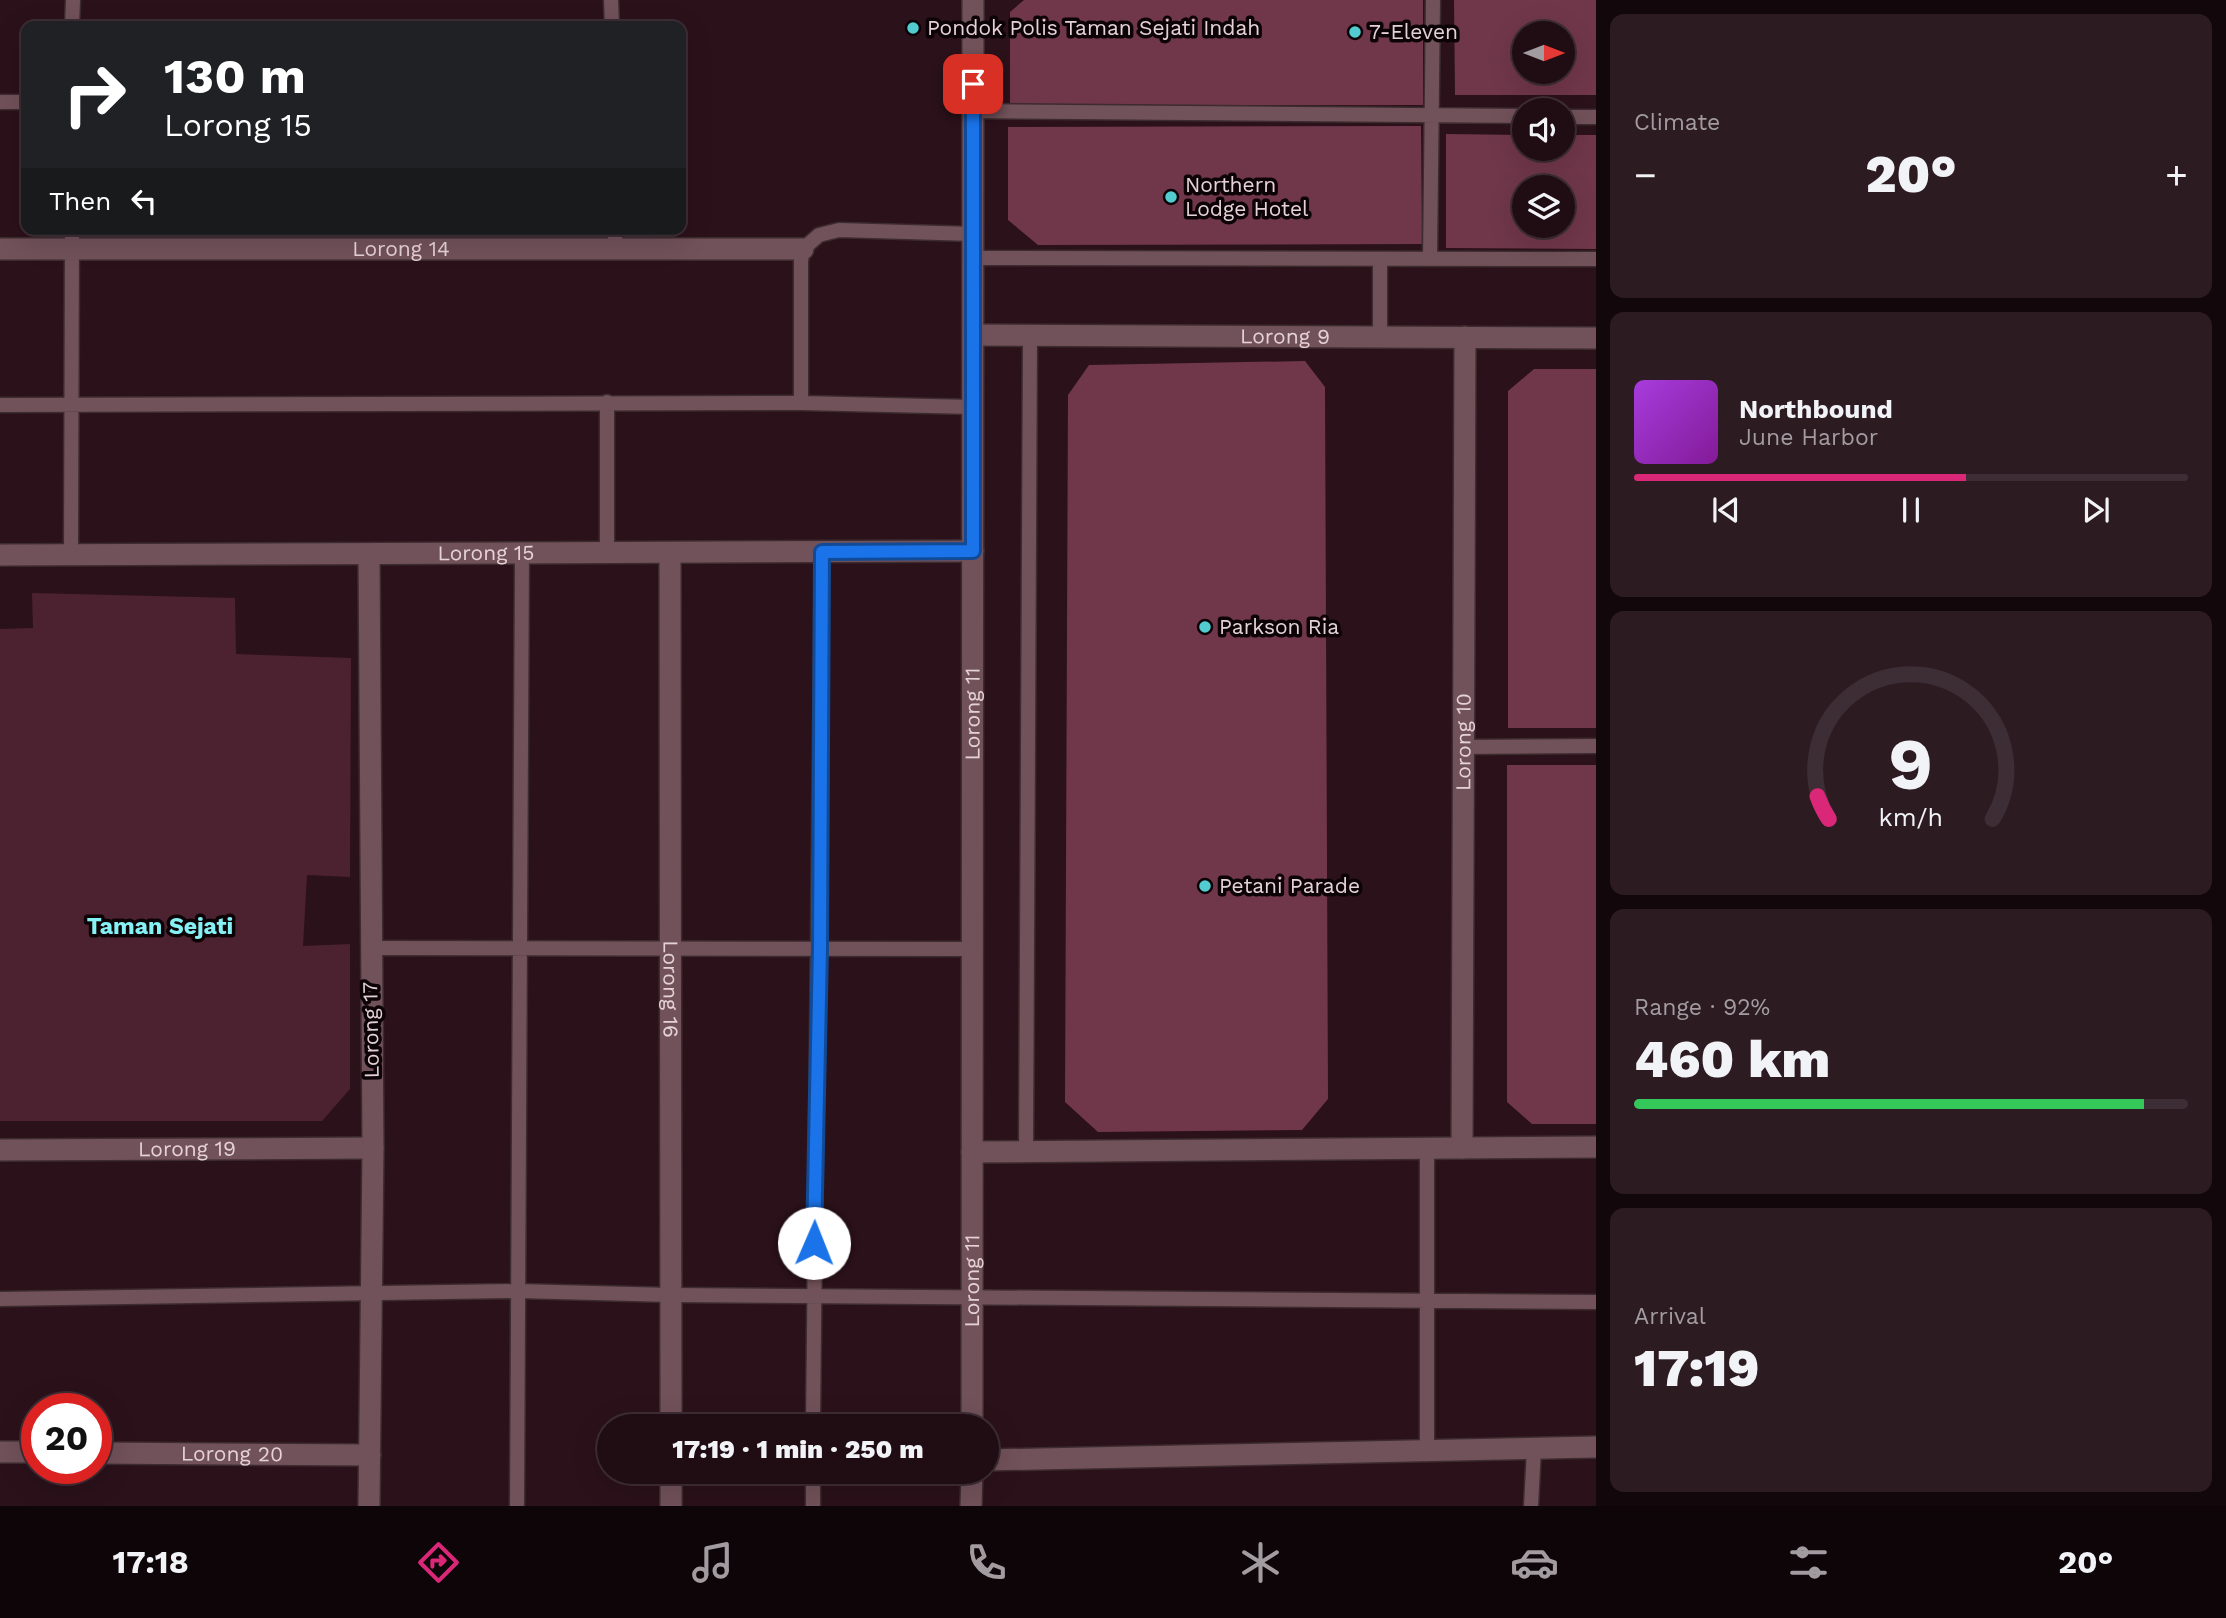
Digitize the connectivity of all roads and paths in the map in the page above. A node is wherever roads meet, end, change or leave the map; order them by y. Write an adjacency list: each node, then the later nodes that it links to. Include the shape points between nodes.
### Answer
1 (72, 0): 5 (lane)
2 (611, 0): 6 (lane)
3 (973, 0): 9 (street, Lorong 11)
4 (1433, 0): 10 (lane)
5 (72, 21)
6 (612, 21)
7 (0, 102): 8 (lane)
8 (21, 102)
9 (973, 111): 10 (lane); 14 (street, Lorong 11)
10 (1431, 115): 11 (lane); 21 (lane)
11 (1512, 116)
12 (1575, 117): 13 (lane)
13 (1596, 117)
14 (973, 234): 18 (lane, via 839,230 818,235); 19 (street, Lorong 11)
15 (72, 239): 16 (street, Lorong 14); 17 (street, Lorong 14); 31 (lane)
16 (615, 239): 18 (street, Lorong 14)
17 (0, 249)
18 (803, 249): 29 (lane)
19 (973, 258): 20 (lane); 23 (street, Lorong 11)
20 (1380, 259): 21 (lane); 25 (lane)
21 (1430, 259): 22 (lane)
22 (1596, 259)
23 (973, 335): 24 (street, Lorong 9); 32 (street, Lorong 11)
24 (1030, 336): 25 (street, Lorong 9); 54 (lane)
25 (1380, 337): 26 (street, Lorong 9)
26 (1465, 337): 27 (street, Lorong 9); 42 (street, Lorong 10)
27 (1596, 338)
28 (607, 402): 29 (lane); 31 (lane); 34 (lane)
29 (801, 403): 32 (lane)
30 (0, 405): 31 (lane)
31 (72, 405): 38 (lane)
32 (973, 407): 33 (street, Lorong 11)
33 (973, 551): 36 (street, Lorong 15); 46 (street, Lorong 11)
34 (607, 552): 35 (street, Lorong 15); 37 (street, Lorong 15)
35 (670, 552): 36 (street, Lorong 15); 47 (street, Lorong 16)
36 (822, 552): 43 (lane)
37 (522, 553): 39 (street, Lorong 15); 45 (lane)
38 (71, 554): 39 (street, Lorong 15); 40 (street, Lorong 15)
39 (369, 554): 44 (street, Lorong 17)
40 (0, 555)
41 (1596, 746): 42 (lane)
42 (1463, 747): 51 (street, Lorong 10)
43 (820, 947): 46 (lane); 47 (lane); 58 (lane)
44 (370, 948): 45 (lane); 49 (street, Lorong 17)
45 (518, 949): 47 (lane); 55 (lane)
46 (972, 949): 53 (street, Lorong 11)
47 (669, 950): 57 (street, Lorong 16)
48 (1596, 1147): 51 (street)
49 (373, 1148): 52 (street, Lorong 19); 56 (street, Lorong 17)
50 (1427, 1148): 51 (street); 54 (street); 61 (lane)
51 (1462, 1148)
52 (0, 1150)
53 (972, 1152): 54 (street); 59 (street, Lorong 11)
54 (1026, 1153)
55 (518, 1291): 56 (lane); 57 (lane); 78 (lane)
56 (369, 1293): 60 (lane); 72 (street, Lorong 17)
57 (671, 1295): 58 (lane); 63 (street, Lorong 16)
58 (813, 1296): 59 (lane); 64 (lane)
59 (972, 1297): 61 (lane); 65 (street, Lorong 11)
60 (0, 1299)
61 (1426, 1299): 62 (lane); 68 (lane)
62 (1596, 1302)
63 (671, 1414)
64 (813, 1414)
65 (972, 1414)
66 (1596, 1447): 67 (street)
67 (1534, 1448): 68 (street); 82 (lane)
68 (1427, 1451): 73 (street)
69 (0, 1452): 70 (street)
70 (21, 1452)
71 (112, 1453): 72 (street, Lorong 20)
72 (370, 1455): 77 (street, Lorong 17)
73 (999, 1460)
74 (671, 1484): 79 (street)
75 (813, 1484): 80 (lane)
76 (972, 1484): 81 (street)
77 (369, 1506)
78 (517, 1506)
79 (671, 1506)
80 (813, 1506)
81 (971, 1506)
82 (1531, 1506)

